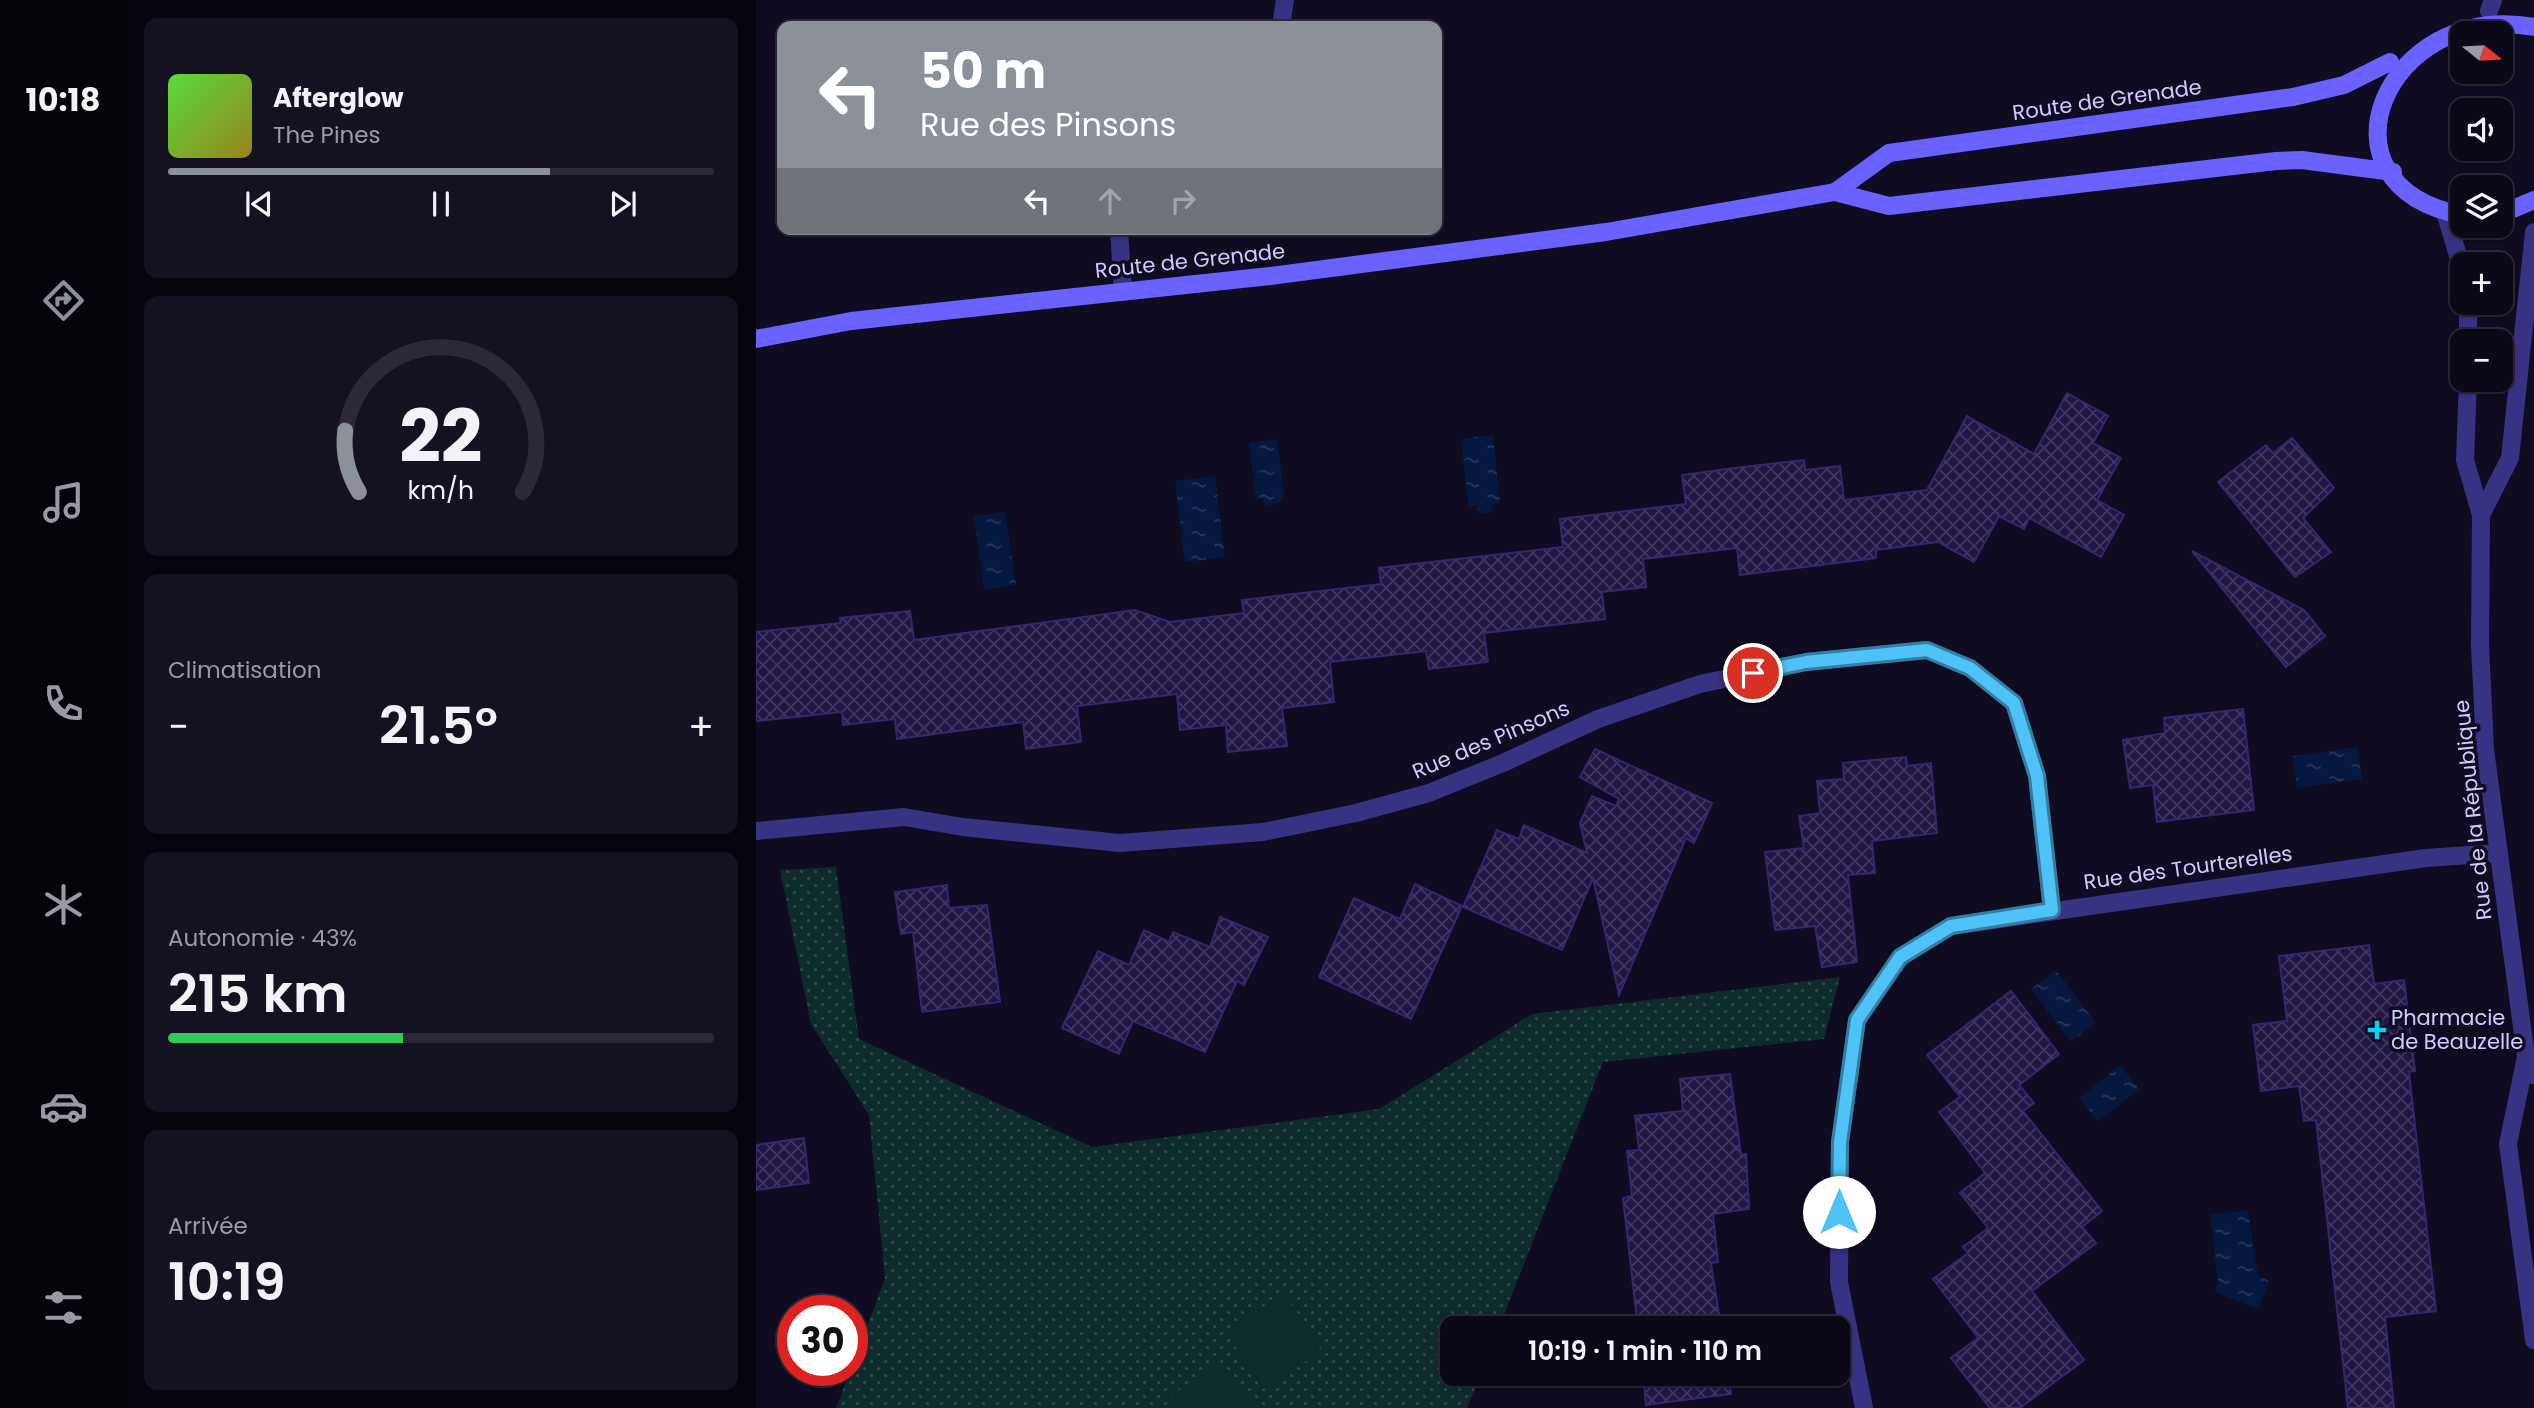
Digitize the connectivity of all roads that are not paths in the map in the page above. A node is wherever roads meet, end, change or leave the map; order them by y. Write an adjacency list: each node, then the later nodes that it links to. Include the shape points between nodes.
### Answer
1 (1285, 0): 4 (street)
2 (2491, 6): 3 (main road); 5 (main road)
3 (2465, 11)
4 (1282, 21)
5 (2534, 27)
6 (2403, 44): 7 (main road)
7 (2390, 62): 8 (main road, via 2379,89 2376,118 2381,146); 9 (main road, Route de Grenade, via 2344,85 2293,97 1889,153)
8 (2393, 172): 9 (main road, Route de Grenade, via 2302,160 1889,205); 12 (main road, via 2408,189)
9 (1835, 192): 15 (main road, Route de Grenade, via 1605,232)
10 (2534, 200): 11 (main road)
11 (2513, 209)
12 (2450, 211)
13 (2534, 232): 18 (street, Rue de la République, via 2510,458)
14 (1119, 235): 15 (street)
15 (1124, 292): 16 (main road, Route de Grenade, via 851,321)
16 (756, 339)
17 (2468, 392): 18 (street, Rue de la République, via 2465,460)
18 (2481, 515): 20 (street, Rue de la République, via 2485,749)
19 (756, 831): 21 (street, Rue des Pinsons, via 904,817 1121,843 1263,832 1429,793 1598,719 1700,684 1806,662 1927,650 1970,668 2014,703 2037,776)
20 (2498, 853): 21 (street, Rue des Tourterelles, via 2426,858); 22 (street, Rue de la République)
21 (2052, 910): 25 (street, Rue des Tourterelles, via 1951,926 1900,957 1857,1020 1840,1142 1839,1282)
22 (2526, 1057): 23 (street, Rue de la République); 24 (street, Rue de la République, via 2508,1144)
23 (2534, 1075)
24 (2534, 1340)
25 (1864, 1408)

